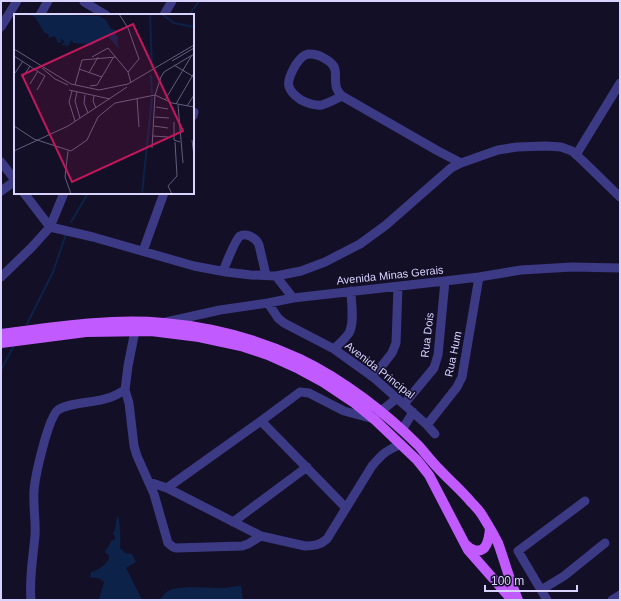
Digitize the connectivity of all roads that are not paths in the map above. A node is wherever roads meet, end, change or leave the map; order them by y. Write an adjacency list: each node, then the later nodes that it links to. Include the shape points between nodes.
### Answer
1 (17, 1): 8 (street)
2 (48, 1): 5 (street)
3 (172, 1): 7 (street)
4 (84, 2): 6 (street)
5 (41, 14)
6 (104, 14)
7 (165, 14)
8 (1, 27)
9 (620, 83): 11 (street)
10 (342, 96): 10 (street, via 337,91 335,68 327,60 312,54 299,60 288,79 289,88 293,93 311,104 322,105); 13 (street)
11 (574, 153): 13 (street, via 554,146 517,147 498,150); 20 (street)
12 (1, 162): 14 (street)
13 (462, 163): 26 (street, via 451,168 386,225 360,244 325,262 301,271)
14 (14, 180)
15 (14, 182): 16 (street)
16 (1, 190)
17 (25, 194): 21 (street)
18 (64, 194): 21 (street)
19 (164, 194): 22 (street)
20 (620, 197)
21 (50, 227): 22 (street); 27 (street)
22 (143, 251): 24 (street, via 194,266)
23 (620, 268): 28 (street, Avenida Minas Gerais, via 521,270)
24 (223, 271): 25 (street); 25 (street, via 239,237 247,235 254,238 259,245)
25 (266, 275): 26 (street)
26 (276, 276): 32 (street)
27 (1, 277)
28 (479, 277): 29 (street, Avenida Minas Gerais); 46 (street, Rua Hum, via 462,377)
29 (446, 281): 30 (street, Avenida Minas Gerais); 42 (street, Rua Dois, via 438,356 434,368)
30 (398, 286): 31 (street, Avenida Minas Gerais); 39 (street, via 396,343)
31 (351, 291): 32 (street, Avenida Minas Gerais); 38 (street, via 351,329)
32 (293, 298): 33 (street, Avenida Minas Gerais)
33 (268, 303): 34 (street, Avenida Minas Gerais); 38 (street, Avenida Principal, via 284,323)
34 (164, 322): 36 (main road, via 95,323); 44 (main road, via 225,333 279,350 330,376 354,392)
35 (135, 331): 37 (main road, via 86,332); 40 (street); 44 (main road, via 199,336 268,355 323,382)
36 (1, 334)
37 (1, 343)
38 (334, 349): 39 (street, Avenida Principal)
39 (373, 378): 41 (street, Avenida Principal)
40 (125, 390): 51 (street, via 134,446); 62 (street, via 109,398 66,407 58,410 53,416 34,490 35,528)
41 (397, 398): 42 (street, Avenida Principal); 44 (street)
42 (404, 404): 43 (street, Avenida Principal)
43 (413, 412): 46 (street, Avenida Principal); 47 (street)
44 (378, 416): 45 (street, via 344,411 309,393 300,392); 47 (main road); 49 (main road)
45 (261, 421): 50 (street); 52 (street)
46 (427, 425): 48 (street, Avenida Principal)
47 (402, 430): 56 (main road, via 462,491 481,513)
48 (435, 434)
49 (402, 444): 54 (street, via 379,457); 59 (main road, via 429,475)
50 (307, 467): 54 (street); 55 (street)
51 (149, 482): 52 (street); 57 (street, via 168,543 173,547 242,546)
52 (167, 488): 55 (street)
53 (585, 502): 60 (street, via 518,551)
54 (346, 508): 57 (street, via 327,539 319,545 305,546)
55 (233, 522): 57 (street)
56 (490, 529): 59 (main road, via 487,545 480,550 474,550); 64 (main road, via 498,543)
57 (261, 536)
58 (605, 543): 60 (street, via 564,576)
59 (465, 544): 63 (main road)
60 (541, 590): 65 (street)
61 (620, 595): 66 (street)
62 (31, 600)
63 (512, 600)
64 (518, 600)
65 (547, 600)
66 (612, 600)

